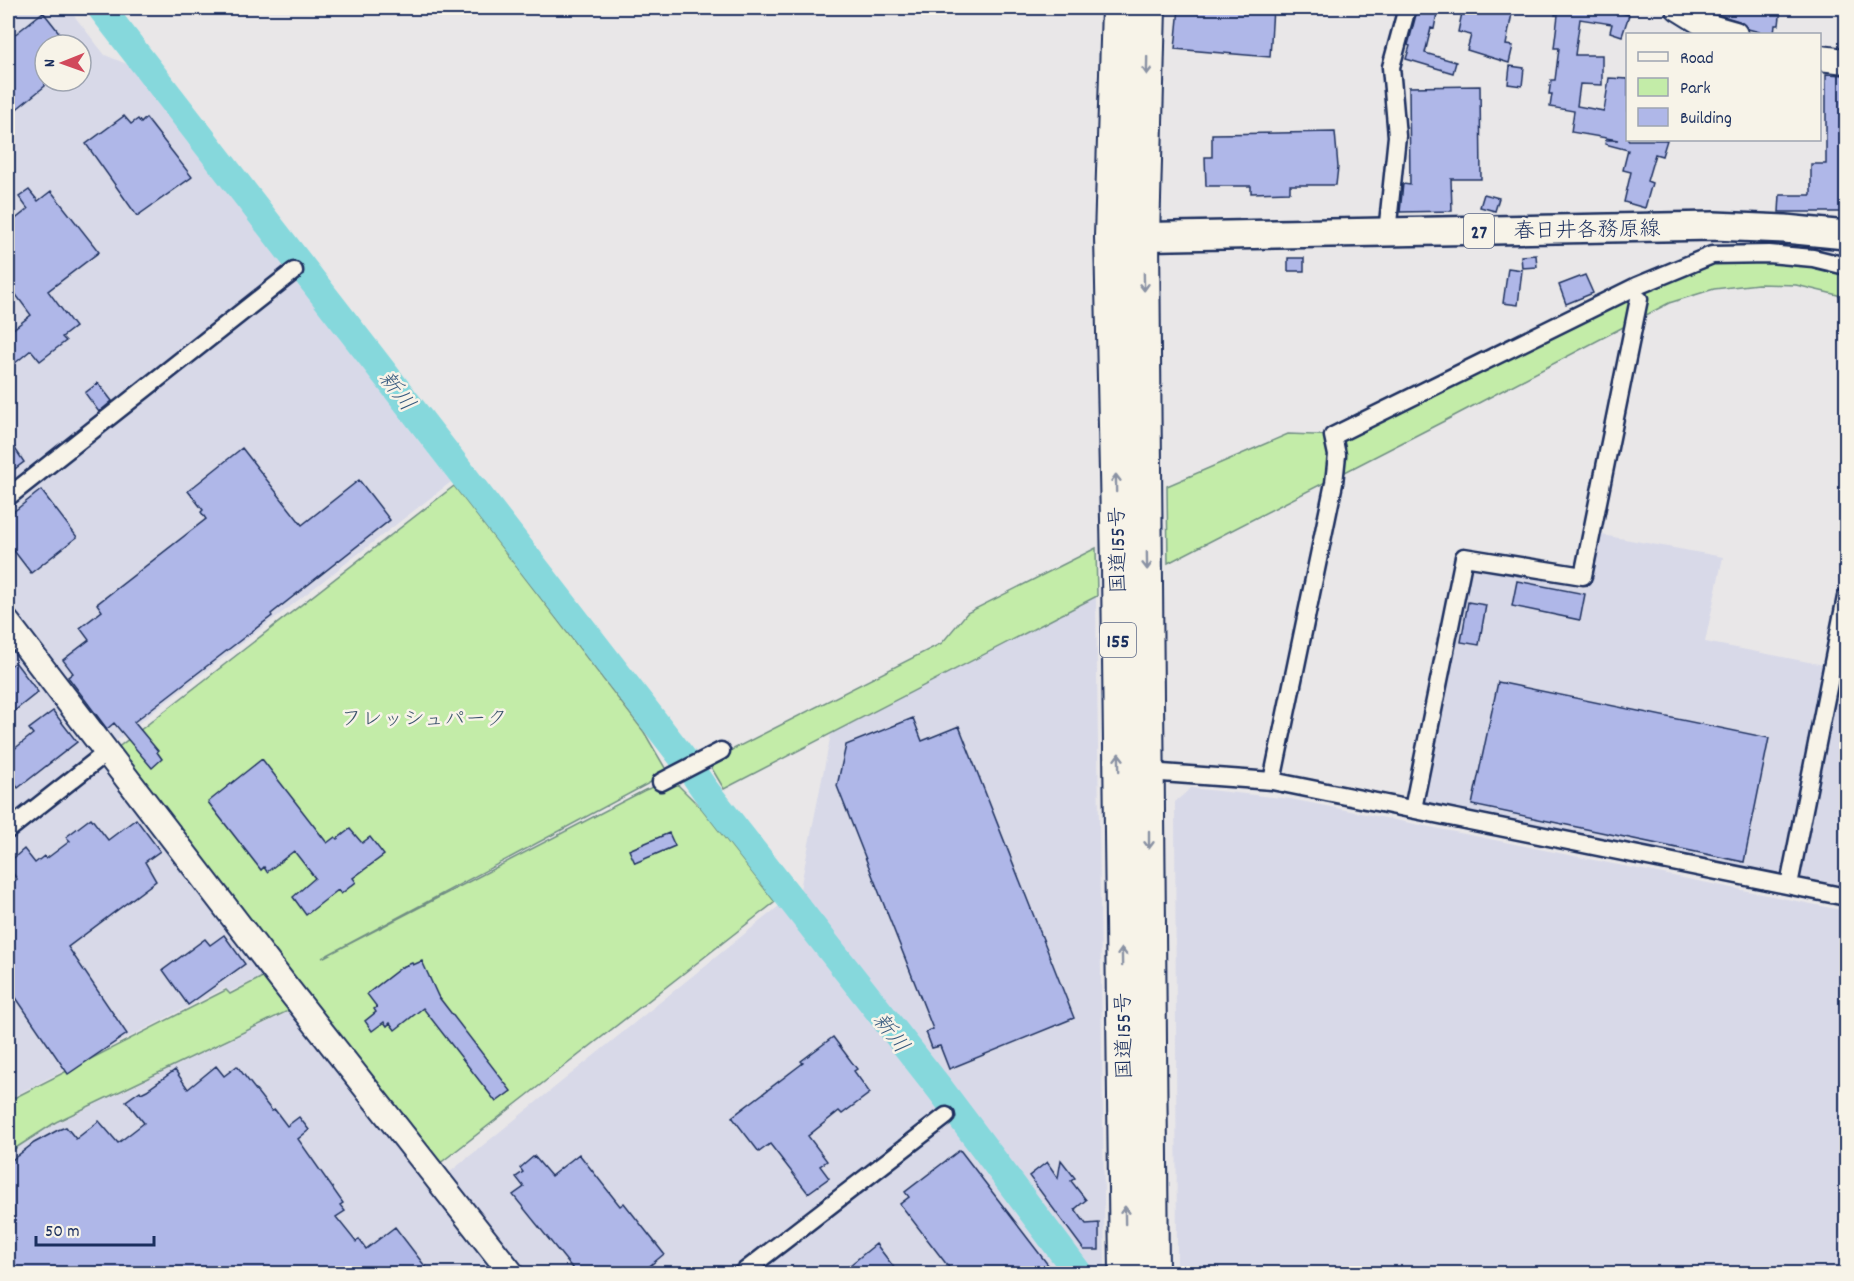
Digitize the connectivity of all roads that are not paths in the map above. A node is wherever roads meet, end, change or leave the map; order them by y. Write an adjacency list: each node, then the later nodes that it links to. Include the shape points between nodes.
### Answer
1 (1118, 8): 10 (highway, 国道155号 / 155)
2 (1149, 8): 11 (highway, 国道155号 / 155, one-way to 11)
3 (1407, 8): 8 (street, via 1391,68 1397,136)
4 (1678, 8): 5 (street, via 1707,26)
5 (1732, 33)
6 (1821, 58): 7 (street)
7 (1846, 61)
8 (1387, 233): 9 (main road, 春日井各務原線 / 27, via 1714,226); 11 (main road, 春日井各務原線 / 27)
9 (1846, 235)
10 (1111, 237): 11 (main road, 春日井各務原線 / 27); 30 (highway, 国道155号 / 155, one-way to 10)
11 (1143, 237): 20 (highway, 国道155号 / 155, one-way to 20)
12 (1846, 266): 21 (street, via 1769,254 1712,255 1637,286 1333,436 1334,483)
13 (294, 271): 15 (street)
14 (1639, 299): 23 (street, via 1583,576 1464,557)
15 (8, 497)
16 (1846, 597): 25 (street)
17 (8, 623): 19 (street)
18 (721, 751): 22 (street)
19 (107, 752): 24 (street); 28 (street)
20 (1148, 772): 21 (street); 31 (highway, 国道155号 / 155, one-way to 31)
21 (1272, 781): 23 (street)
22 (661, 782)
23 (1413, 809): 25 (street)
24 (8, 830)
25 (1789, 885): 26 (street)
26 (1846, 897)
27 (946, 1116): 29 (street)
28 (512, 1274)
29 (741, 1274)
30 (1126, 1274)
31 (1152, 1274)

